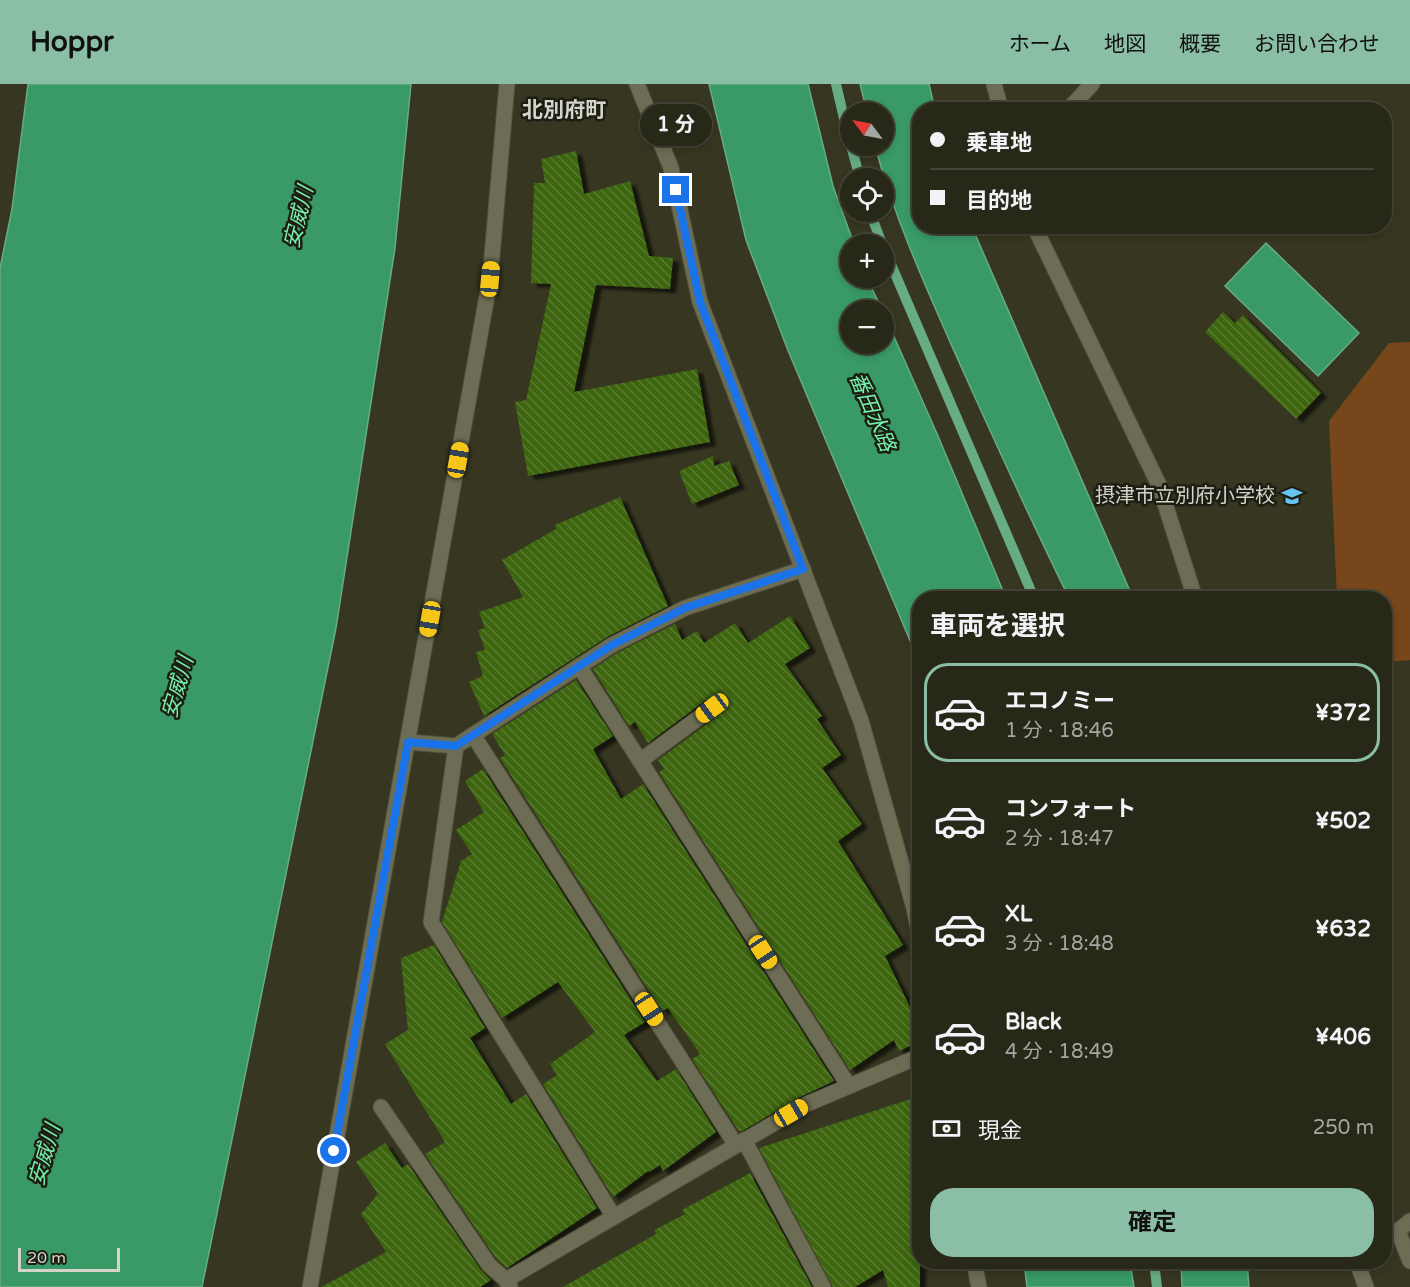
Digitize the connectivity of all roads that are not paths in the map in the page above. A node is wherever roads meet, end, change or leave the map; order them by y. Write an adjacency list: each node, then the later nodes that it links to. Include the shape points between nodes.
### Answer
1 (507, 84): 13 (street, via 490,279)
2 (637, 84): 8 (street, via 671,168 700,302)
3 (994, 84): 5 (street)
4 (1092, 84): 6 (street)
5 (999, 102)
6 (1075, 102)
7 (1038, 234): 9 (street, via 1159,485)
8 (803, 569): 10 (street, via 685,608); 16 (street, via 861,721)
9 (1193, 591)
10 (579, 666): 12 (street); 15 (street)
11 (712, 708): 15 (street)
12 (473, 735): 14 (street); 20 (street)
13 (408, 742): 14 (street); 27 (street)
14 (456, 746): 21 (street, via 431,922)
15 (640, 761): 18 (street)
16 (912, 901)
17 (912, 1059): 18 (street)
18 (849, 1086): 20 (street, via 807,1104)
19 (381, 1107): 26 (street, via 489,1265)
20 (740, 1143): 21 (street); 28 (street)
21 (614, 1217): 26 (street)
22 (1410, 1221): 23 (street, via 1398,1231)
23 (1410, 1261)
24 (975, 1269): 29 (street)
25 (1360, 1269): 30 (street)
26 (508, 1283)
27 (310, 1287)
28 (823, 1287)
29 (979, 1287)
30 (1366, 1287)

